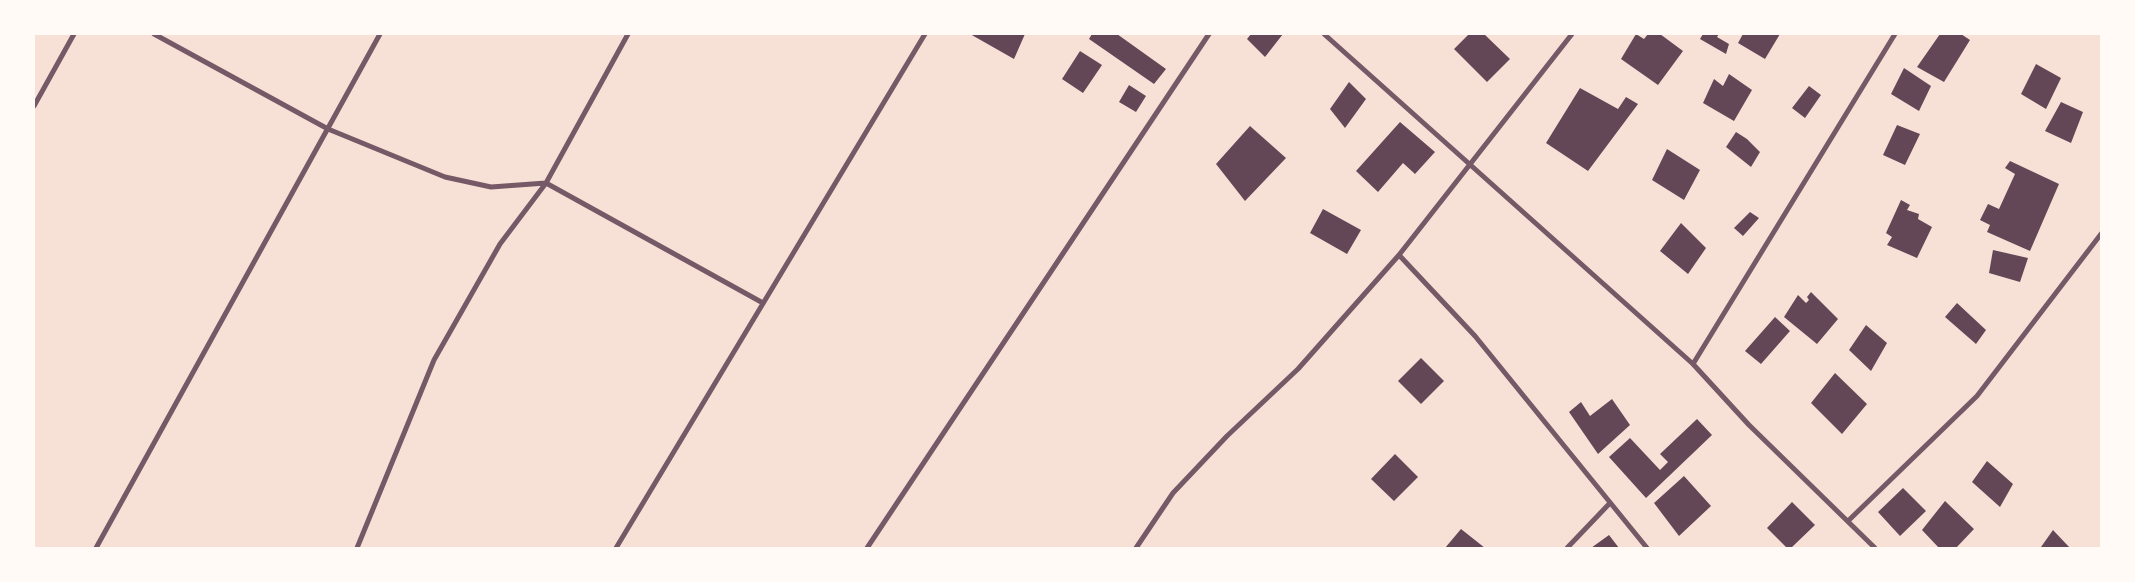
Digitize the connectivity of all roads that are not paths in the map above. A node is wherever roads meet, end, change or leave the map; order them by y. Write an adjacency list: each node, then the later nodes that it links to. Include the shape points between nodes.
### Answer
1 (74, 34): 10 (street)
2 (154, 34): 11 (street)
3 (380, 34): 11 (street)
4 (628, 34): 13 (street)
5 (925, 34): 16 (street)
6 (1209, 34): 23 (street)
7 (1324, 34): 12 (street)
8 (1572, 34): 12 (street)
9 (1895, 34): 17 (street)
10 (34, 106)
11 (328, 129): 13 (street, via 445,177 492,187); 20 (street)
12 (1471, 163): 15 (street); 17 (street)
13 (546, 183): 16 (street); 21 (street, via 500,244 434,360)
14 (2101, 234): 19 (street, via 1977,396)
15 (1399, 255): 18 (street, via 1475,336); 24 (street, via 1298,369 1173,493)
16 (763, 303): 22 (street)
17 (1693, 364): 19 (street)
18 (1610, 503): 25 (street); 26 (street)
19 (1848, 521): 27 (street)
20 (96, 548)
21 (357, 548)
22 (616, 548)
23 (867, 548)
24 (1136, 548)
25 (1568, 548)
26 (1647, 548)
27 (1875, 548)

